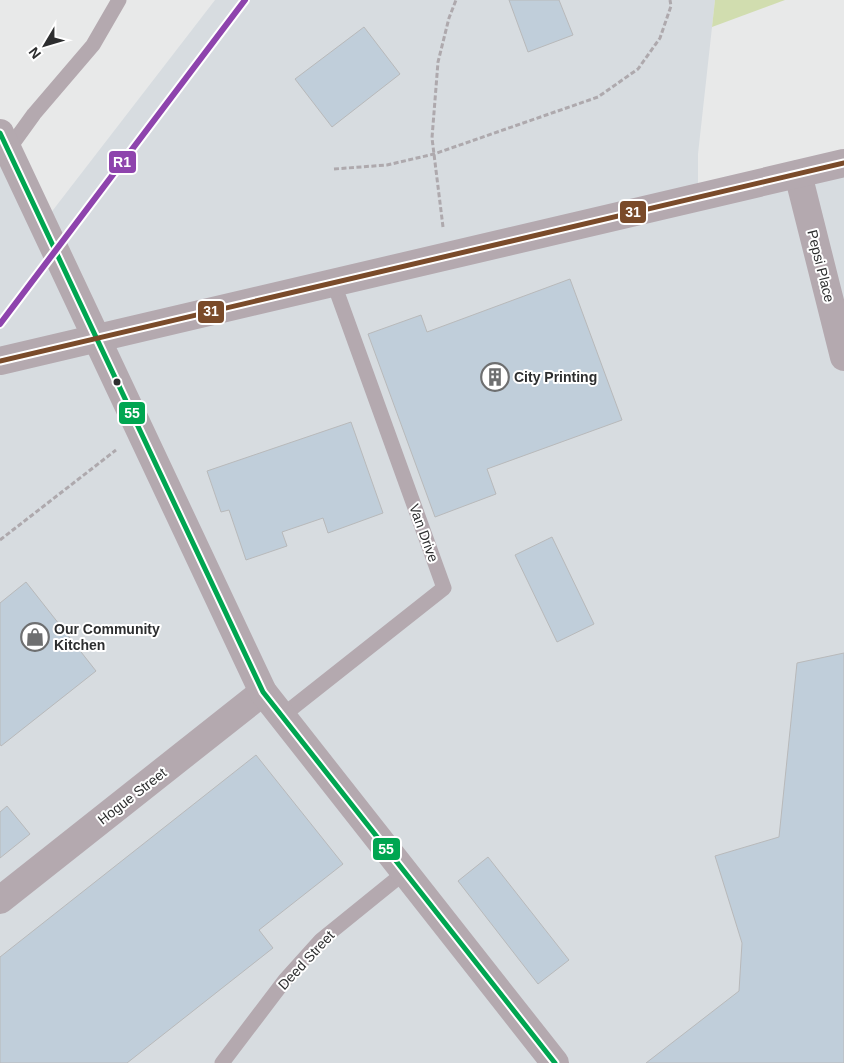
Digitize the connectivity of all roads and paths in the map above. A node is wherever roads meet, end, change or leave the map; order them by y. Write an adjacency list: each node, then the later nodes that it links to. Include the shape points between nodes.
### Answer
1 (119, 0): 4 (lane, via 92,44 34,114)
2 (456, 0): 5 (path, via 438,62 432,138)
3 (670, 0): 5 (path, via 660,38 638,70 598,97)
4 (4, 142): 11 (street)
5 (434, 154): 7 (path, via 387,165); 9 (path)
6 (844, 163): 8 (street)
7 (334, 168)
8 (798, 174): 9 (street); 12 (street, Pepsi Place)
9 (447, 257): 10 (street)
10 (334, 284): 11 (street); 17 (lane, Van Drive, via 444,588)
11 (97, 338): 13 (street); 14 (street)
12 (844, 357)
13 (0, 361)
14 (141, 432): 15 (path); 16 (street)
15 (0, 540)
16 (263, 692): 17 (street); 19 (street, Hogue Street)
17 (282, 716): 18 (street)
18 (405, 872): 20 (lane, Deed Street, via 321,940 285,980); 21 (street)
19 (0, 900)
20 (222, 1063)
21 (555, 1063)

